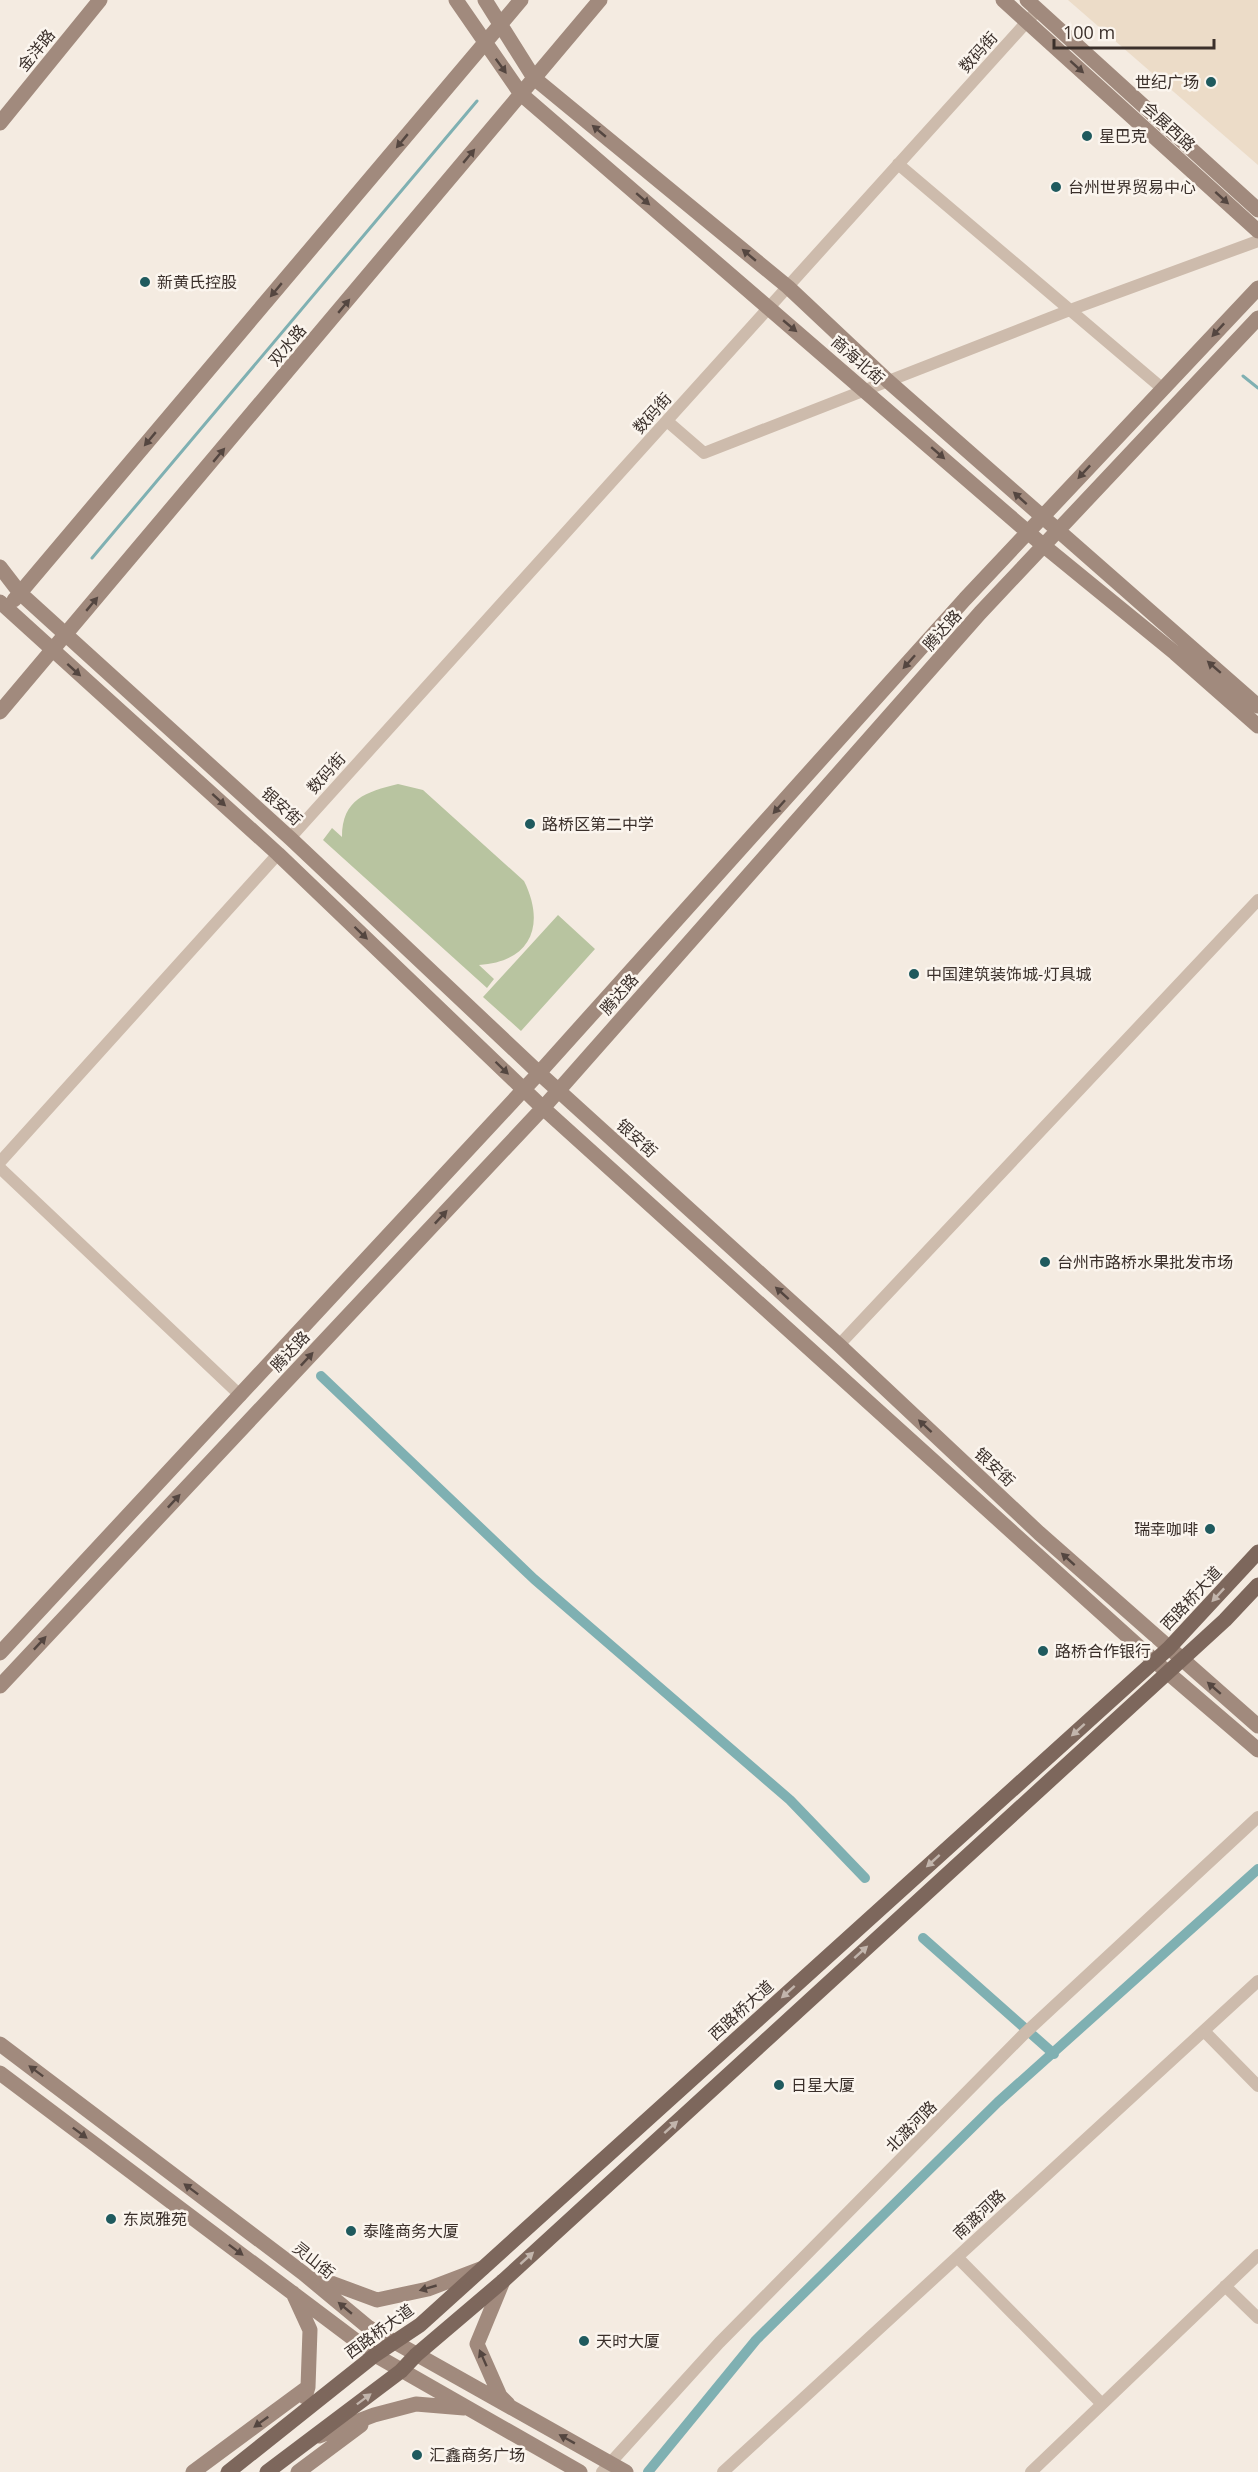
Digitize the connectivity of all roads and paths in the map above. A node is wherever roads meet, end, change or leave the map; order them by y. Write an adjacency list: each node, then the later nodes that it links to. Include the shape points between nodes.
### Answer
1 (100, 0): 13 (main road, 金洋路)
2 (456, 0): 10 (main road, 商海北街)
3 (485, 0): 9 (main road, 商海北街)
4 (521, 0): 9 (main road)
5 (600, 0): 11 (main road, 双水路)
6 (1003, 0): 8 (main road, 会展西路)
7 (1032, 5): 8 (street, 数码街); 15 (main road, 会展西路)
8 (1027, 22): 14 (street, 数码街); 16 (main road, 会展西路, one-way to 16)
9 (501, 24): 10 (main road); 11 (main road, 商海北街)
10 (484, 43): 12 (main road, 商海北街, one-way to 12); 32 (main road, one-way to 32)
11 (534, 78): 12 (main road, 双水路); 18 (main road, 商海北街, one-way to 11)
12 (521, 94): 20 (main road, 商海北街, one-way to 20); 34 (main road, 双水路, one-way to 12)
13 (0, 123)
14 (898, 164): 18 (street, 数码街); 21 (street)
15 (1258, 210)
16 (1258, 231)
17 (1258, 241): 21 (street)
18 (788, 287): 20 (street, 数码街); 23 (main road, 商海北街)
19 (1258, 288): 24 (main road, 腾达路, one-way to 24)
20 (769, 308): 25 (main road, 商海北街, one-way to 25); 26 (street, 数码街)
21 (1070, 309): 23 (street); 24 (street)
22 (1258, 318): 28 (main road, 腾达路)
23 (888, 381): 25 (street); 27 (main road, 商海北街, one-way to 23)
24 (1163, 389): 27 (main road, 腾达路, one-way to 27)
25 (865, 390): 26 (street, via 704,453); 29 (main road, 商海北街, one-way to 29)
26 (667, 421): 39 (street, 数码街)
27 (1042, 518): 28 (main road, 商海北街); 29 (main road, 腾达路)
28 (1058, 531): 30 (main road, 腾达路); 36 (main road, 商海北街, one-way to 28)
29 (1028, 532): 30 (main road, 商海北街); 42 (main road, 腾达路, one-way to 42)
30 (1044, 546): 38 (main road, 商海北街); 44 (main road, 腾达路, via 980,613)
31 (0, 567): 32 (main road, 银安街)
32 (20, 593): 33 (main road); 34 (main road, 银安街)
33 (2, 610): 35 (main road, 银安街)
34 (66, 635): 35 (main road, 双水路); 39 (main road, 银安街)
35 (52, 651): 37 (main road, 双水路); 40 (main road, 银安街, one-way to 40)
36 (1258, 706)
37 (0, 712)
38 (1258, 726)
39 (290, 837): 42 (main road, 银安街)
40 (278, 854): 43 (main road, 银安街, one-way to 43); 46 (street)
41 (1258, 900): 48 (street)
42 (539, 1073): 43 (main road, 腾达路); 44 (main road, 银安街)
43 (523, 1088): 45 (main road, 银安街); 49 (main road, 腾达路)
44 (558, 1090): 45 (main road, 腾达路); 48 (main road, 银安街, one-way to 44)
45 (543, 1108): 55 (main road, 银安街); 57 (main road, 腾达路, one-way to 45)
46 (0, 1162)
47 (0, 1168): 49 (street)
48 (839, 1345): 52 (main road, 银安街, one-way to 48, via 1039,1533)
49 (241, 1396): 53 (main road, 腾达路)
50 (1258, 1552): 52 (main road, 西路桥大道, one-way to 52)
51 (1258, 1585): 54 (main road)
52 (1169, 1648): 54 (main road, 银安街); 55 (main road, 西路桥大道)
53 (0, 1653)
54 (1181, 1660): 56 (main road); 58 (main road, 银安街, one-way to 54)
55 (1154, 1661): 56 (main road, 银安街); 68 (main road, 西路桥大道, one-way to 68)
56 (1167, 1672): 59 (main road, 银安街); 70 (main road, one-way to 56)
57 (0, 1686)
58 (1258, 1726)
59 (1258, 1750)
60 (1258, 1817): 85 (street, 北潞河路, via 1023,2035 719,2343)
61 (1258, 1981): 62 (street, 南潞河路)
62 (1204, 2031): 65 (street); 67 (street, 南潞河路)
63 (0, 2044): 69 (main road, 灵山街, one-way to 63)
64 (0, 2073): 72 (main road, one-way to 72)
65 (1258, 2086)
66 (1258, 2254): 71 (street)
67 (957, 2257): 79 (street); 91 (street, 南潞河路)
68 (483, 2268): 69 (main road, one-way to 69, via 428,2289 377,2300); 74 (main road, 西路桥大道)
69 (303, 2273): 74 (main road, 灵山街, one-way to 69, via 368,2327)
70 (502, 2281): 76 (main road); 80 (main road, one-way to 70, via 500,2396 477,2344)
71 (1225, 2286): 73 (street); 79 (street)
72 (292, 2291): 75 (main road); 78 (main road, via 310,2330)
73 (1258, 2318)
74 (396, 2343): 75 (main road, 西路桥大道); 76 (main road, 灵山街)
75 (375, 2355): 77 (main road); 83 (main road, 西路桥大道)
76 (416, 2355): 77 (main road); 80 (main road, 灵山街)
77 (401, 2371): 81 (main road); 84 (main road, one-way to 77)
78 (308, 2387): 83 (main road); 86 (main road, one-way to 86)
79 (1102, 2404): 92 (street)
80 (512, 2408): 85 (main road, 灵山街, one-way to 80)
81 (469, 2409): 82 (main road, via 416,2404); 90 (main road)
82 (374, 2415): 84 (main road); 89 (main road)
83 (296, 2418): 87 (main road, 西路桥大道)
84 (314, 2438): 88 (main road)
85 (614, 2469)
86 (193, 2472)
87 (228, 2472)
88 (267, 2472)
89 (298, 2472)
90 (580, 2472)
91 (723, 2472)
92 (1031, 2472)

